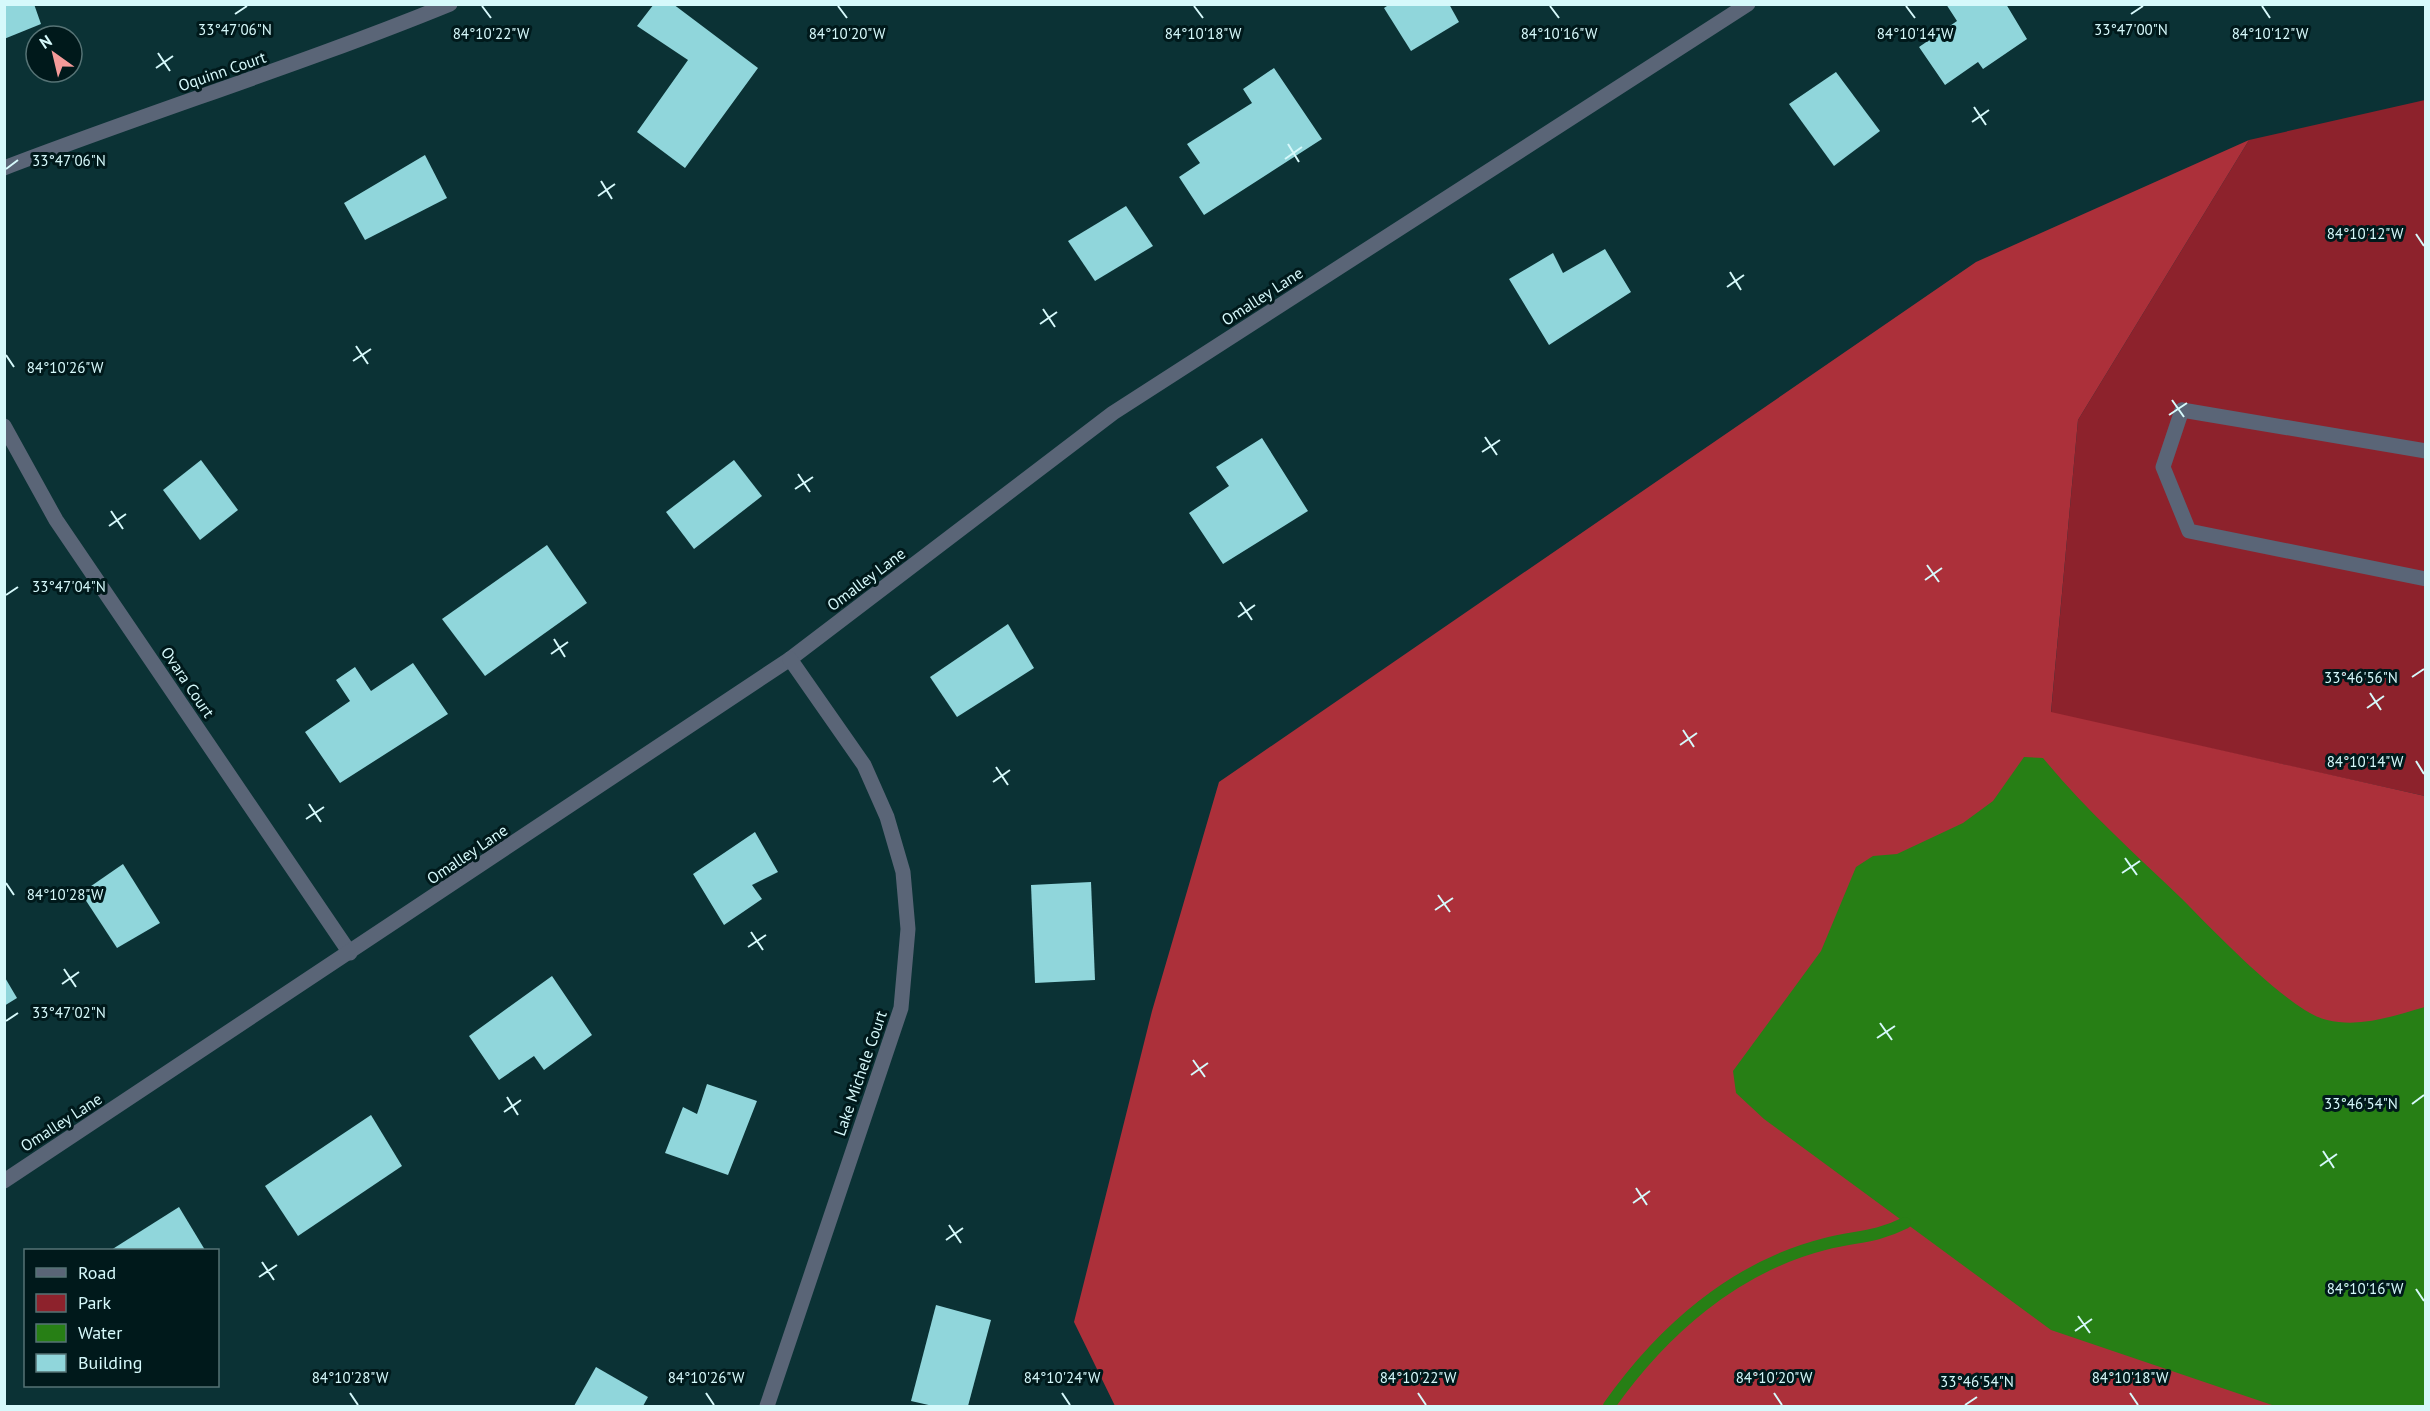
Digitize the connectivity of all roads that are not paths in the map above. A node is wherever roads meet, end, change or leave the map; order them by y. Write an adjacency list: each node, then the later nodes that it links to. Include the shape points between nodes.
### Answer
1 (450, 4): 3 (street, Oquinn Court, via 341,48)
2 (1748, 4): 7 (street, Omalley Lane, via 1113,413)
3 (4, 168)
4 (4, 426): 8 (street, Ovara Court, via 56,520)
5 (2426, 451): 6 (street, via 2182,410 2163,467 2189,531)
6 (2426, 579)
7 (790, 659): 8 (street, Omalley Lane); 10 (street, Lake Michele Court, via 864,765 887,817 903,872 908,929 901,1008)
8 (350, 953): 9 (street, Omalley Lane)
9 (4, 1181)
10 (767, 1407)

